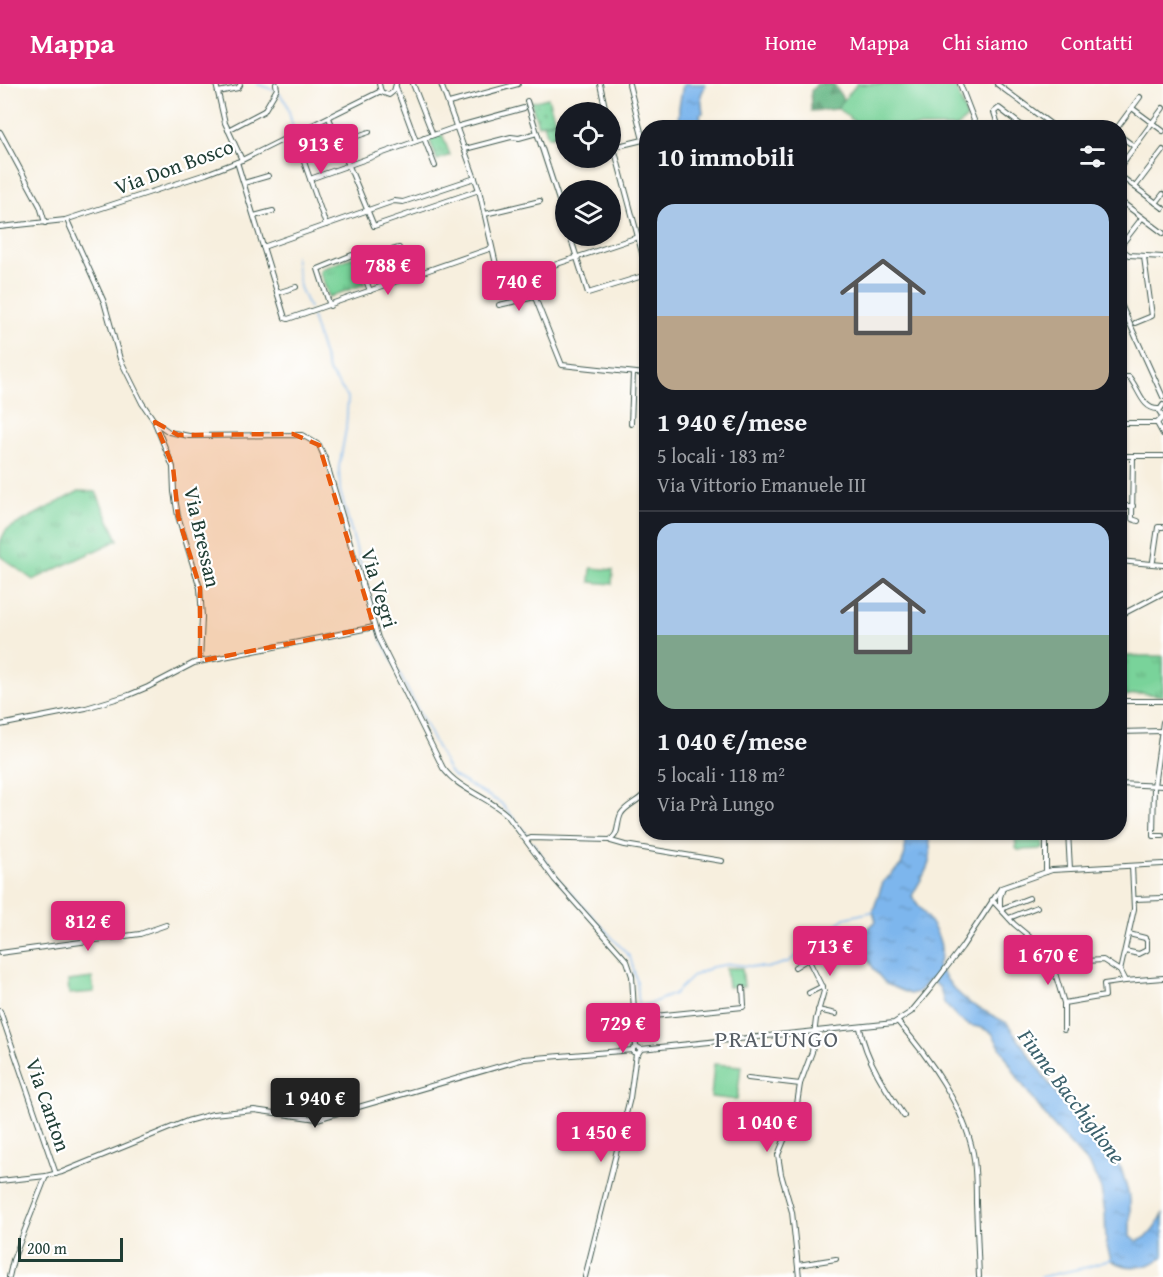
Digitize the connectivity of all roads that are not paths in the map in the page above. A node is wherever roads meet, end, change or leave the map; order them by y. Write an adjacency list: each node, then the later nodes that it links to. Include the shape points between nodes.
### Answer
1 (216, 84): 15 (street)
2 (379, 84): 14 (street)
3 (413, 84): 41 (street)
4 (441, 84): 22 (street)
5 (518, 84): 22 (street)
6 (600, 84): 21 (street)
7 (629, 84): 33 (street)
8 (960, 84): 17 (street)
9 (965, 84): 17 (street)
10 (998, 84): 30 (street)
11 (240, 85): 15 (street)
12 (396, 85): 16 (street); 19 (street)
13 (276, 88): 35 (street, via 261,114)
14 (381, 91): 16 (street); 26 (street, Via Don Bosco)
15 (218, 92): 35 (street)
16 (391, 94): 19 (street)
17 (965, 94): 27 (street)
18 (1140, 97): 24 (street)
19 (399, 99): 43 (street)
20 (527, 101): 40 (street)
21 (604, 102)
22 (449, 103): 34 (street)
23 (524, 108): 34 (street)
24 (1132, 108): 31 (street); 32 (street)
25 (1163, 108): 32 (street)
26 (328, 118): 39 (street, Via Don Bosco); 46 (street)
27 (974, 120)
28 (996, 120): 29 (street, via 994,112 999,108)
29 (1015, 120)
30 (1045, 120)
31 (1123, 120)
32 (1153, 123): 36 (street); 48 (street)
33 (639, 124)
34 (456, 126): 41 (street); 49 (street)
35 (228, 130): 53 (street)
36 (1163, 131)
37 (0, 132): 77 (street, via 40,206)
38 (369, 132): 46 (street)
39 (297, 133): 51 (street); 53 (street, Via Don Bosco)
40 (537, 133): 49 (street); 64 (street)
41 (433, 135): 42 (street)
42 (424, 138): 43 (street); 56 (street)
43 (416, 141): 55 (street)
44 (639, 141): 47 (street)
45 (1127, 141): 48 (street)
46 (339, 142): 51 (street); 55 (street)
47 (621, 145)
48 (1135, 147): 52 (street)
49 (465, 149): 59 (street)
50 (1163, 150): 63 (street)
51 (305, 154): 60 (street, via 302,156)
52 (1127, 158)
53 (242, 159): 54 (street, Via Don Bosco)
54 (236, 162): 62 (street); 76 (street, Via Don Bosco)
55 (349, 166): 60 (street); 71 (street)
56 (435, 166)
57 (620, 168): 81 (street)
58 (268, 176): 62 (street)
59 (475, 178): 65 (street); 71 (street)
60 (310, 179): 78 (street)
61 (1127, 181): 63 (street)
62 (244, 183): 74 (street)
63 (1135, 187): 68 (street)
64 (555, 188)
65 (479, 190): 71 (street, via 374,226); 73 (street)
66 (1163, 194): 68 (street)
67 (540, 201): 73 (street)
68 (1156, 203): 70 (street)
69 (1127, 206): 75 (street)
70 (1163, 208)
71 (368, 210): 78 (street)
72 (273, 211): 74 (street)
73 (484, 214): 87 (street)
74 (254, 216): 85 (street)
75 (1142, 218): 80 (street); 82 (street)
76 (67, 220): 77 (street, Via Don Bosco); 109 (street, via 104,302 120,359)
77 (45, 223): 79 (street, Via Don Bosco)
78 (326, 225): 85 (street)
79 (0, 228)
80 (1163, 233)
81 (638, 237): 83 (street); 90 (street)
82 (1127, 238)
83 (639, 241)
84 (574, 246): 90 (street)
85 (263, 247): 97 (street)
86 (399, 248): 94 (street, via 382,253)
87 (492, 248): 93 (street, via 502,278); 94 (street)
88 (1127, 254): 89 (street)
89 (1144, 256): 91 (street); 102 (street, via 1152,316)
90 (577, 257): 92 (street, via 588,293); 93 (street)
91 (1163, 257)
92 (639, 276)
93 (524, 278): 98 (street)
94 (392, 283): 96 (street)
95 (296, 287): 97 (street)
96 (370, 291): 100 (street); 100 (street, via 358,258 352,255 318,269)
97 (277, 293): 100 (street, via 285,318)
98 (535, 297): 99 (street); 103 (street, via 562,365)
99 (500, 305)
100 (330, 306)
101 (1127, 322): 106 (street)
102 (1135, 323)
103 (633, 373): 104 (street); 112 (street)
104 (639, 373)
105 (1127, 376): 107 (street, via 1147,406)
106 (1162, 396): 107 (street)
107 (1161, 407): 108 (street)
108 (1163, 417): 111 (street)
109 (155, 422): 128 (street, Via Vegri, via 178,435 293,434 308,437 319,445 327,461); 129 (street, Via Bressan, via 173,467 178,516 200,588)
110 (1127, 423): 111 (street)
111 (1157, 423): 113 (street)
112 (631, 424)
113 (1163, 434)
114 (1127, 456): 115 (street)
115 (1133, 456): 116 (street); 118 (street)
116 (1163, 456)
117 (1127, 506): 118 (street)
118 (1133, 506): 119 (street, via 1133,520)
119 (1138, 521)
120 (1163, 527): 121 (street, via 1158,527)
121 (1157, 532): 122 (street); 123 (street)
122 (1163, 532)
123 (1154, 561)
124 (1127, 562): 125 (street)
125 (1163, 565)
126 (1163, 593): 127 (street)
127 (1127, 612)
128 (374, 627): 129 (street); 141 (street, Via Vegri, via 442,768 456,783 498,807)
129 (201, 661): 133 (street, via 119,698)
130 (1127, 701): 131 (street)
131 (1163, 701)
132 (1163, 722): 134 (street)
133 (0, 725)
134 (1162, 731): 135 (street); 137 (street)
135 (1127, 732)
136 (1127, 784): 137 (street)
137 (1154, 786): 138 (street); 140 (street, via 1153,836)
138 (1163, 786)
139 (639, 800): 142 (street, via 623,812)
140 (1163, 836)
141 (526, 840): 142 (street); 176 (street, Via Vegri, via 555,880 627,961)
142 (610, 840): 145 (street)
143 (1046, 840): 149 (street)
144 (1068, 840): 148 (street)
145 (722, 861)
146 (1163, 864): 147 (street)
147 (1132, 866): 148 (street); 154 (street)
148 (1070, 869): 149 (street)
149 (1046, 872): 150 (street)
150 (1004, 886): 151 (street); 156 (street)
151 (995, 894): 155 (street); 156 (street)
152 (1029, 898): 158 (street)
153 (1163, 898): 154 (street)
154 (1134, 899): 161 (street)
155 (992, 900): 158 (street); 177 (street, via 921,1001)
156 (999, 901): 158 (street)
157 (1037, 907): 159 (street)
158 (1001, 908): 159 (street)
159 (1009, 918): 164 (street)
160 (166, 926): 163 (street, via 140,934)
161 (1129, 934): 162 (street); 162 (street, via 1145,938 1147,950 1139,954)
162 (1125, 951): 166 (street)
163 (0, 953)
164 (1052, 963): 166 (street, via 1103,960); 172 (street)
165 (795, 967): 169 (street, via 808,959)
166 (1120, 971): 168 (street)
167 (1163, 978): 168 (street)
168 (1125, 981): 172 (street, via 1104,984 1105,996)
169 (823, 986): 171 (street); 173 (street)
170 (743, 987): 176 (street, via 743,1007)
171 (809, 993)
172 (1064, 1003): 179 (street)
173 (818, 1010): 175 (street); 180 (street)
174 (0, 1011): 185 (street, Via Canton)
175 (836, 1014)
176 (635, 1018): 181 (street, Via Vegri)
177 (900, 1021): 178 (street); 193 (street, via 939,1077 968,1134 976,1176)
178 (860, 1028): 180 (street); 184 (street, via 884,1086)
179 (1064, 1030)
180 (814, 1032): 181 (street); 183 (street, via 812,1052)
181 (637, 1050): 185 (street, via 524,1059 318,1119 254,1110 213,1114); 191 (street, Via Vegri, via 630,1098)
182 (748, 1078): 183 (street)
183 (800, 1084): 189 (street, via 796,1111 778,1155 792,1212)
184 (904, 1116)
185 (56, 1174): 186 (street)
186 (46, 1176): 187 (street); 190 (street)
187 (0, 1181)
188 (836, 1258): 189 (street)
189 (798, 1265): 192 (street)
190 (9, 1277)
191 (585, 1277)
192 (799, 1277)
193 (979, 1277)

